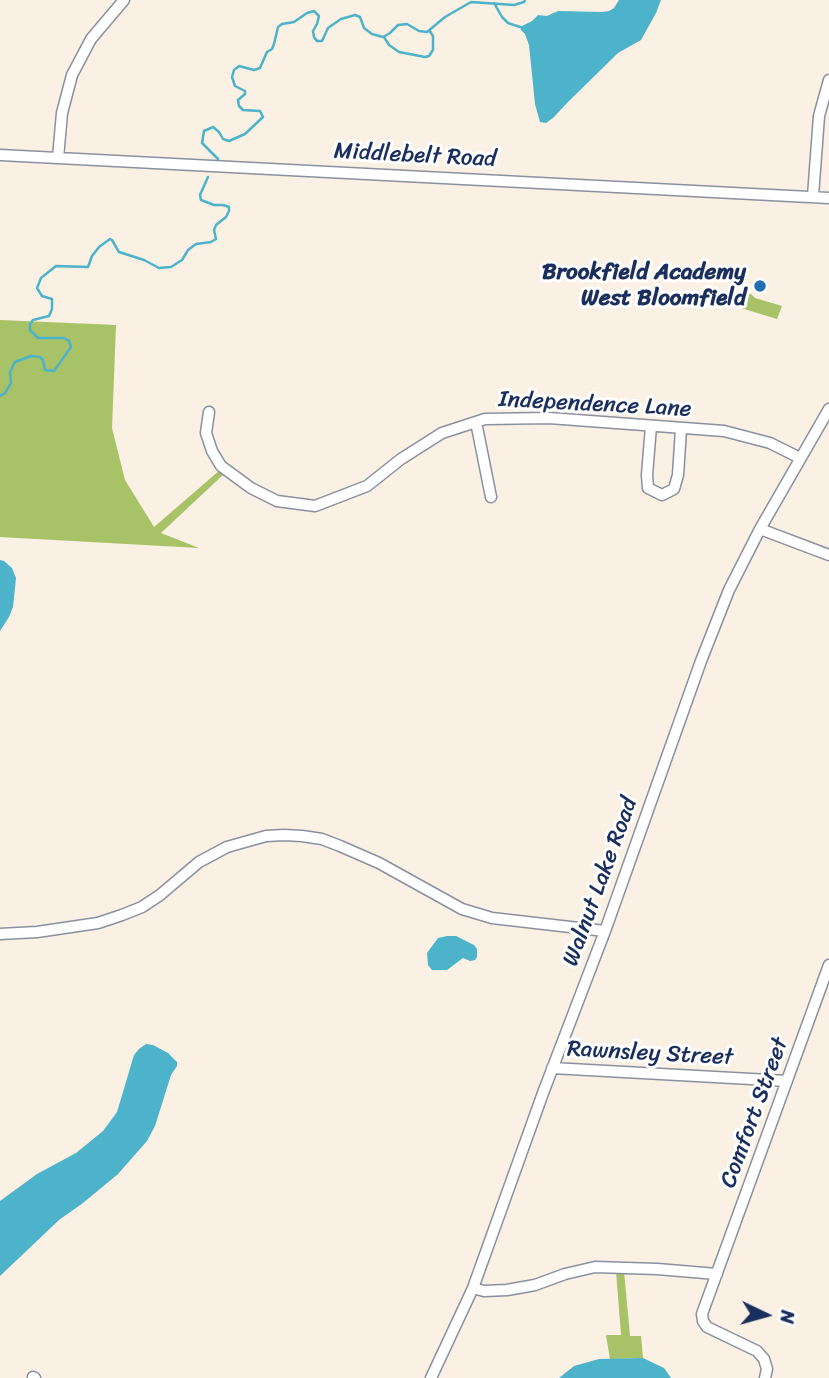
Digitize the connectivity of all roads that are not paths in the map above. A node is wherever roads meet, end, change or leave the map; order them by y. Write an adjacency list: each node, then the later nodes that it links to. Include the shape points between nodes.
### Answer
1 (118, 2): 4 (street, via 72,75 62,113)
2 (829, 80): 5 (street, via 819,116)
3 (0, 155): 4 (street, Middlebelt Road)
4 (58, 158): 5 (street, Middlebelt Road)
5 (813, 196): 6 (street, Middlebelt Road)
6 (829, 198)
7 (829, 409): 12 (street, Walnut Lake Road)
8 (209, 412): 9 (street, Independence Lane, via 206,433 221,466 277,501 315,506 367,486 442,433)
9 (476, 422): 10 (street, Independence Lane, via 549,418); 13 (street)
10 (650, 426): 11 (street, Independence Lane); 11 (street, via 648,488 662,495 674,489)
11 (681, 429): 12 (street, Independence Lane, via 724,431 770,443)
12 (800, 458): 14 (street, Walnut Lake Road)
13 (491, 497)
14 (760, 529): 15 (street); 16 (street, Walnut Lake Road, via 701,661)
15 (829, 555)
16 (605, 931): 17 (street, via 492,918 462,909 350,850 322,839 284,835 226,847 142,907 122,915 98,923); 19 (street, Walnut Lake Road)
17 (0, 934)
18 (829, 965): 20 (street, Comfort Street)
19 (552, 1068): 20 (street, Rawnsley Street); 22 (street, Walnut Lake Road)
20 (787, 1081): 21 (street, Comfort Street)
21 (717, 1274): 22 (street, via 595,1267 507,1290); 24 (street, Comfort Street, via 702,1314 704,1321 707,1327 757,1351 767,1369)
22 (473, 1288): 23 (street, Walnut Lake Road)
23 (431, 1378)
24 (765, 1378)

